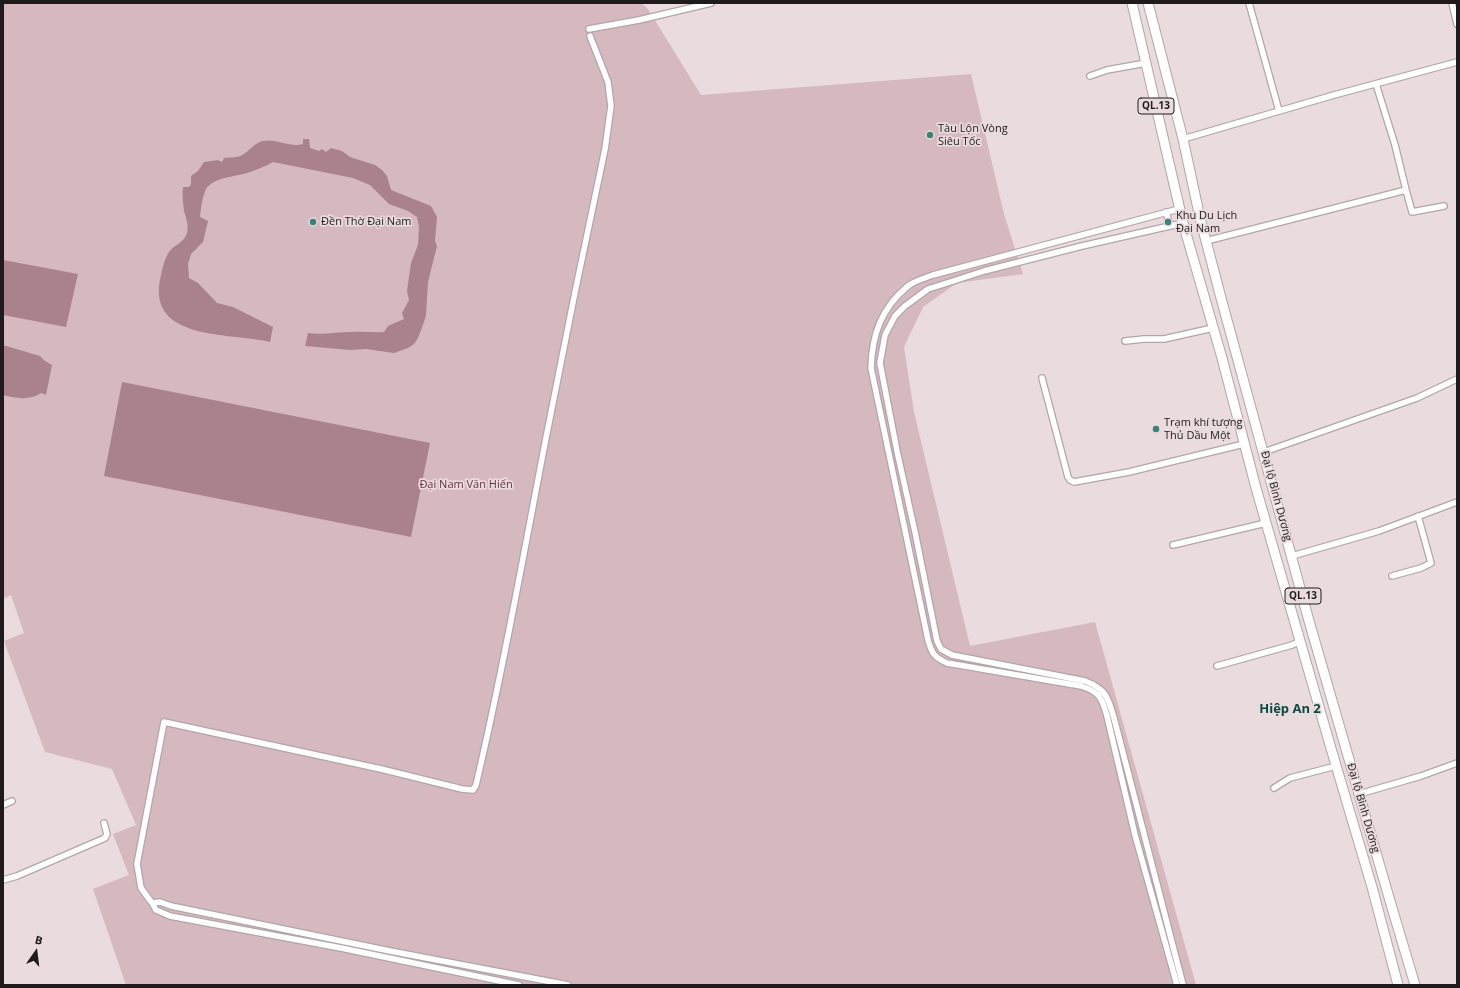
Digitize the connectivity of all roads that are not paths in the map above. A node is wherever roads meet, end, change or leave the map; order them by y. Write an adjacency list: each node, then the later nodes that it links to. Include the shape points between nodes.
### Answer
1 (710, 3): 7 (street)
2 (1132, 3): 10 (highway, Đại lộ Bình Dương / QL.13)
3 (1148, 3): 14 (highway, Đại lộ Bình Dương / QL.13)
4 (1249, 3): 13 (street)
5 (1452, 3): 6 (street)
6 (1457, 24)
7 (590, 29)
8 (590, 36): 46 (street, via 608,82 611,106 605,149 497,694 476,785 473,790 462,789 164,722 138,854 141,888)
9 (1457, 62): 12 (street)
10 (1146, 64): 11 (street, via 1107,70); 18 (highway, Đại lộ Bình Dương / QL.13)
11 (1090, 76)
12 (1376, 84): 13 (street); 15 (street)
13 (1279, 111): 14 (street)
14 (1183, 139): 16 (highway, Đại lộ Bình Dương / QL.13)
15 (1406, 190): 17 (street, via 1412,212); 23 (street)
16 (1197, 205): 18 (highway); 20 (highway, Đại lộ Bình Dương / QL.13)
17 (1444, 206)
18 (1180, 208): 19 (street); 21 (highway, Đại lộ Bình Dương / QL.13)
19 (1166, 212): 22 (street); 49 (street, via 933,275 908,286 891,304 877,328 871,368 932,652 937,659 947,663 1082,686 1098,694 1107,716 1135,835)
20 (1200, 218): 21 (highway); 23 (highway, Đại lộ Bình Dương / QL.13)
21 (1183, 223): 22 (street); 24 (highway, Đại lộ Bình Dương / QL.13)
22 (1170, 226): 50 (street, via 984,271 928,289 895,316 884,335 880,363 939,645 952,656 1085,681 1102,689 1112,711)
23 (1206, 241): 29 (highway, Đại lộ Bình Dương / QL.13)
24 (1213, 328): 25 (street, via 1164,339); 28 (highway, Đại lộ Bình Dương / QL.13)
25 (1125, 341)
26 (1042, 378): 28 (street, via 1068,477 1074,482 1129,472)
27 (1457, 379): 29 (street, via 1416,398)
28 (1244, 444): 32 (highway, Đại lộ Bình Dương / QL.13)
29 (1264, 452): 34 (highway, Đại lộ Bình Dương / QL.13)
30 (1457, 502): 31 (street)
31 (1418, 516): 34 (street, via 1379,531); 35 (street, via 1431,563)
32 (1266, 523): 33 (street); 36 (highway, Đại lộ Bình Dương / QL.13)
33 (1173, 545)
34 (1292, 556): 41 (highway, Đại lộ Bình Dương / QL.13)
35 (1392, 576)
36 (1300, 641): 37 (street); 39 (highway, Đại lộ Bình Dương / QL.13)
37 (1217, 666)
38 (1457, 763): 41 (street)
39 (1336, 766): 40 (street, via 1290,778); 51 (highway, Đại lộ Bình Dương / QL.13)
40 (1274, 788)
41 (1359, 794): 52 (highway, Đại lộ Bình Dương / QL.13)
42 (12, 801): 43 (street)
43 (3, 805)
44 (104, 823): 45 (street, via 108,834 105,838)
45 (3, 880)
46 (152, 903): 47 (street, via 156,910 170,916); 48 (street, via 160,902 390,951)
47 (519, 985)
48 (568, 985)
49 (1177, 985)
50 (1183, 985)
51 (1398, 985)
52 (1416, 985)

